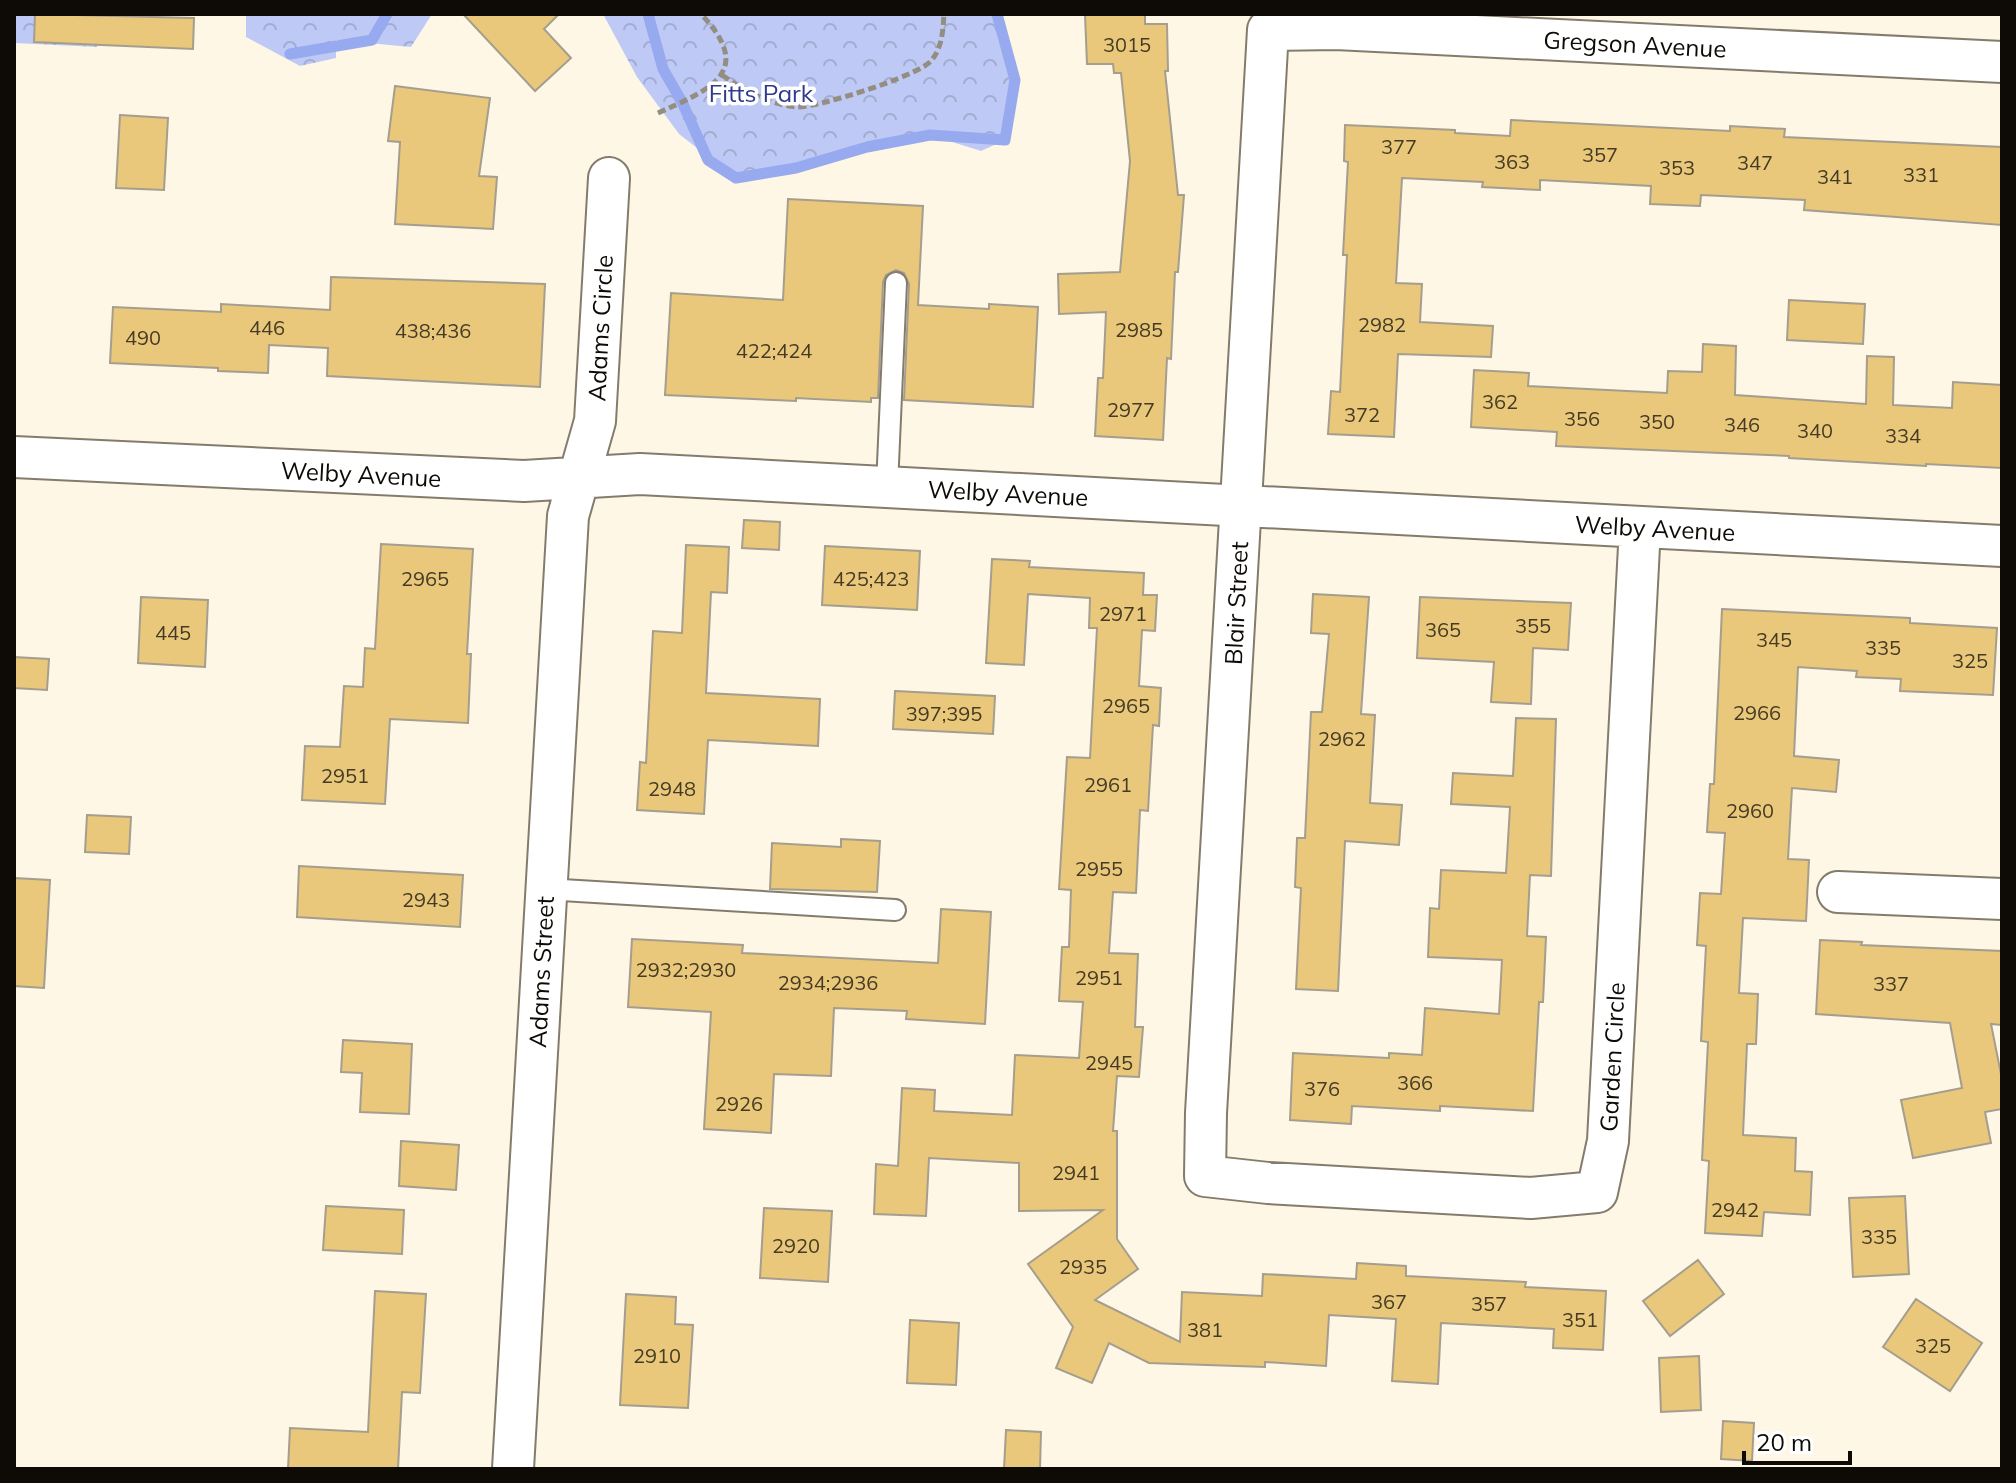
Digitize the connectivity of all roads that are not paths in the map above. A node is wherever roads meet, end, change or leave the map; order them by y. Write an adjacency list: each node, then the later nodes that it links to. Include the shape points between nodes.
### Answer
1 (1268, 30): 2 (street, Gregson Avenue); 8 (street, Blair Street)
2 (2002, 62)
3 (609, 178): 6 (street, Adams Circle, via 595,421)
4 (896, 283): 7 (lane)
5 (14, 457): 6 (street, Welby Avenue, via 524,481)
6 (580, 477): 7 (street, Welby Avenue, via 640,474); 11 (street, Adams Street, via 568,516)
7 (887, 486): 8 (street, Welby Avenue)
8 (1242, 505): 9 (street, Welby Avenue); 15 (street, Blair Street)
9 (1640, 527): 10 (street, Welby Avenue); 15 (street, Garden Circle, via 1608,1141 1597,1192 1531,1198)
10 (2002, 546)
11 (545, 889): 14 (lane); 16 (street, Adams Street)
12 (1838, 892): 13 (street)
13 (2002, 899)
14 (895, 910)
15 (1205, 1176)
16 (513, 1469)

